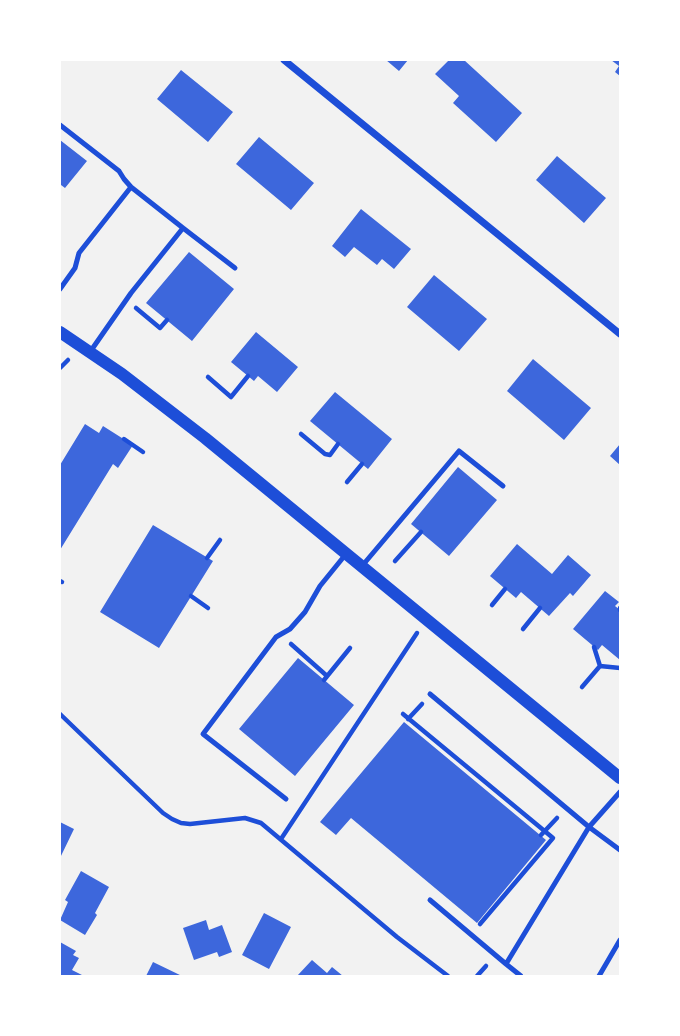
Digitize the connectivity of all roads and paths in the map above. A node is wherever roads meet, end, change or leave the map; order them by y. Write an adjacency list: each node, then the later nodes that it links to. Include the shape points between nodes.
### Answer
1 (284, 60): 10 (street)
2 (60, 125): 3 (lane, via 119,171)
3 (131, 187): 4 (lane); 6 (lane, via 79,253)
4 (183, 228): 5 (lane); 11 (lane)
5 (235, 268)
6 (60, 289)
7 (141, 313): 8 (path, via 160,328)
8 (167, 320)
9 (60, 332): 11 (street)
10 (621, 334)
11 (90, 352): 25 (street, via 205,438)
12 (68, 360): 13 (path)
13 (60, 368)
14 (248, 376): 15 (path, via 231,397)
15 (208, 377)
16 (301, 434): 18 (path, via 325,454 330,455)
17 (124, 439): 19 (path)
18 (338, 444)
19 (144, 452)
20 (362, 464): 21 (path)
21 (347, 482)
22 (503, 486): 28 (lane, via 459,451)
23 (421, 532): 27 (path)
24 (219, 540): 26 (path)
25 (346, 554): 28 (street); 47 (lane, via 305,612 276,637 203,734)
26 (207, 558)
27 (395, 561)
28 (361, 567): 45 (street)
29 (505, 589): 31 (path)
30 (191, 596): 32 (path)
31 (492, 605)
32 (208, 608)
33 (540, 608): 34 (path)
34 (523, 629)
35 (415, 636): 49 (path)
36 (290, 644): 38 (path, via 326,678)
37 (594, 647): 39 (path)
38 (350, 648)
39 (600, 666): 40 (path); 41 (path)
40 (621, 668)
41 (582, 687)
42 (430, 694): 48 (lane)
43 (60, 714): 49 (path, via 172,819 190,824 254,820)
44 (402, 714): 52 (path, via 553,838)
45 (621, 778)
46 (621, 792): 48 (lane)
47 (286, 799)
48 (589, 827): 50 (lane); 54 (lane)
49 (281, 839): 55 (path)
50 (621, 850)
51 (430, 900): 54 (lane)
52 (481, 923)
53 (621, 940): 57 (lane)
54 (506, 964): 56 (lane)
55 (448, 976)
56 (521, 976)
57 (599, 976)

